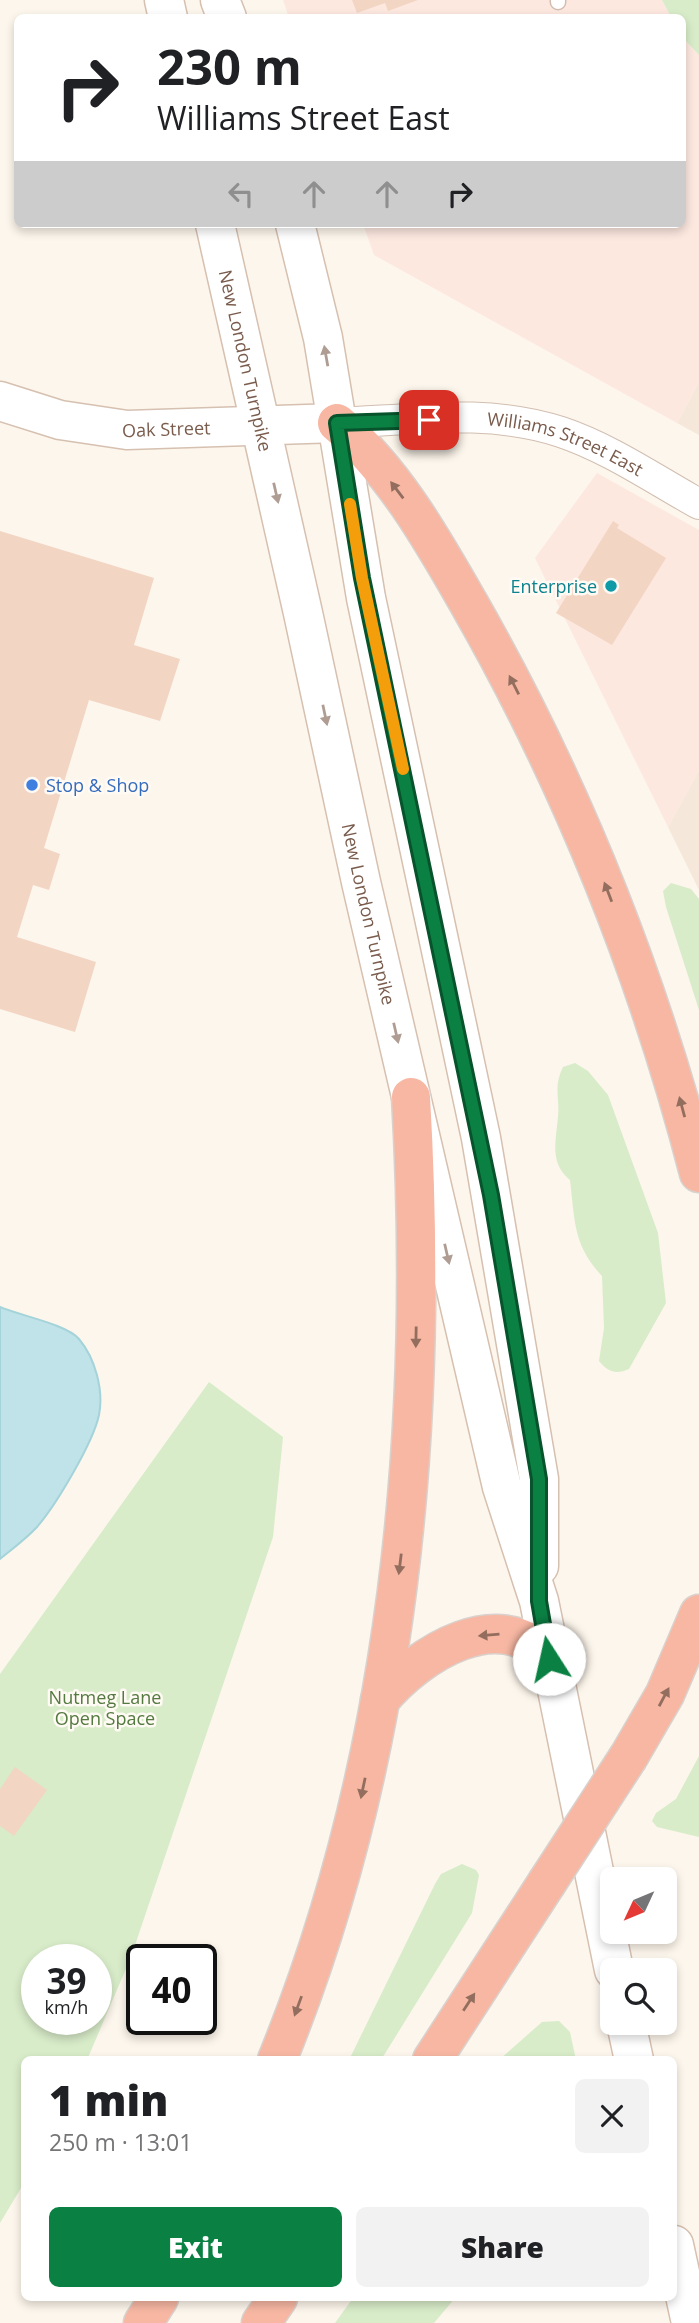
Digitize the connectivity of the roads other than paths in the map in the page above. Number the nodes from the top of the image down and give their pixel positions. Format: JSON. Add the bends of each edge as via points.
{"nodes":[{"id":1,"x":216,"y":228,"type":"edge"},
{"id":2,"x":296,"y":228,"type":"edge"},
{"id":3,"x":0,"y":401,"type":"edge"},
{"id":4,"x":337,"y":423,"type":"junction"},
{"id":5,"x":261,"y":426,"type":"junction"},
{"id":6,"x":699,"y":503,"type":"edge"},
{"id":7,"x":411,"y":1097,"type":"junction"},
{"id":8,"x":699,"y":1173,"type":"edge"},
{"id":9,"x":539,"y":1601,"type":"junction"},
{"id":10,"x":699,"y":1614,"type":"edge"},
{"id":11,"x":549,"y":1659,"type":"junction"},
{"id":12,"x":380,"y":1700,"type":"junction"},
{"id":13,"x":611,"y":1958,"type":"edge"},
{"id":14,"x":629,"y":2035,"type":"edge"},
{"id":15,"x":278,"y":2056,"type":"edge"},
{"id":16,"x":435,"y":2056,"type":"edge"},
{"id":17,"x":633,"y":2056,"type":"edge"},
{"id":18,"x":677,"y":2259,"type":"edge"},
{"id":19,"x":157,"y":2301,"type":"edge"},
{"id":20,"x":276,"y":2301,"type":"edge"},
{"id":21,"x":144,"y":2323,"type":"edge"},
{"id":22,"x":261,"y":2323,"type":"edge"},
{"id":23,"x":691,"y":2323,"type":"edge"}],
"edges":[{"from":1,"to":5,"type":"street","name":"New London Turnpike"},
{"from":4,"to":2,"type":"street","name":"New London Turnpike","one_way":true,"via":[[317,307]]},
{"from":3,"to":5,"type":"street","name":"Oak Street","via":[[93,427]]},
{"from":4,"to":5,"type":"street","name":"Oak Street"},
{"from":4,"to":6,"type":"street","name":"Williams Street East","via":[[480,418],[535,425],[588,443]]},
{"from":8,"to":4,"type":"highway","one_way":true,"via":[[634,959],[549,754],[432,542],[368,453]]},
{"from":4,"to":9,"type":"street","name":"New London Turnpike","via":[[364,588],[491,1195],[539,1479]]},
{"from":5,"to":7,"type":"street","name":"New London Turnpike","one_way":true},
{"from":7,"to":9,"type":"street","name":"New London Turnpike","one_way":true,"via":[[502,1487]]},
{"from":7,"to":12,"type":"highway","one_way":true,"via":[[416,1188],[414,1400],[406,1508]]},
{"from":9,"to":11,"type":"street","name":"New London Turnpike"},
{"from":16,"to":10,"type":"highway","one_way":true,"bridge":true,"via":[[629,1756],[666,1694]]},
{"from":11,"to":12,"type":"highway","one_way":true,"via":[[527,1641],[510,1635],[473,1637],[416,1665]]},
{"from":11,"to":13,"type":"street","name":"New London Turnpike"},
{"from":12,"to":15,"type":"highway","one_way":true,"via":[[341,1875]]},
{"from":14,"to":17,"type":"street"},
{"from":18,"to":23,"type":"street"},
{"from":19,"to":21,"type":"highway"},
{"from":20,"to":22,"type":"highway"}]}
